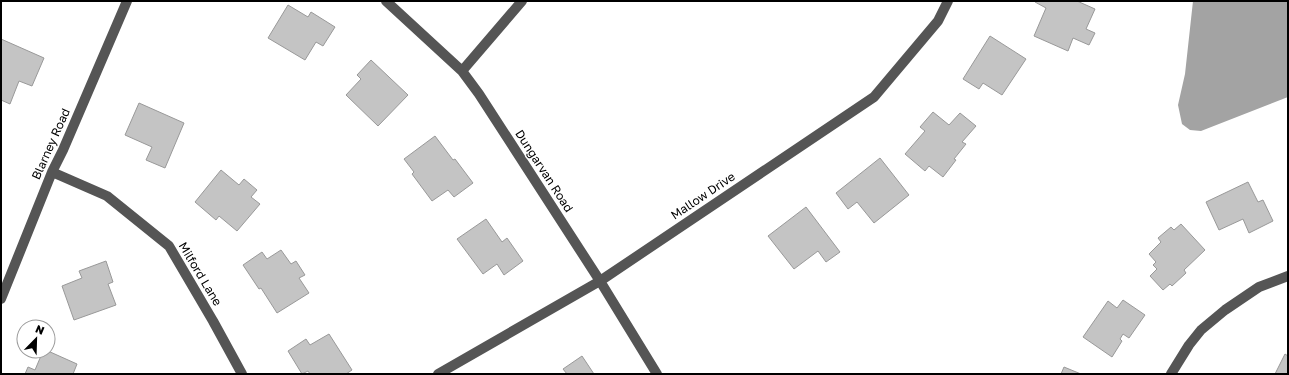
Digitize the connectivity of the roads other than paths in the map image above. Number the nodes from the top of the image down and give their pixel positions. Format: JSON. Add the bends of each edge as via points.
{"nodes":[{"id":1,"x":127,"y":1,"type":"edge"},
{"id":2,"x":386,"y":1,"type":"edge"},
{"id":3,"x":522,"y":1,"type":"edge"},
{"id":4,"x":948,"y":1,"type":"edge"},
{"id":5,"x":462,"y":71,"type":"junction"},
{"id":6,"x":52,"y":172,"type":"junction"},
{"id":7,"x":1288,"y":276,"type":"edge"},
{"id":8,"x":600,"y":281,"type":"junction"},
{"id":9,"x":1,"y":299,"type":"edge"},
{"id":10,"x":242,"y":374,"type":"edge"},
{"id":11,"x":438,"y":374,"type":"edge"},
{"id":12,"x":657,"y":374,"type":"edge"},
{"id":13,"x":1171,"y":374,"type":"edge"}],
"edges":[{"from":1,"to":6,"type":"street","name":"Blarney Road","via":[[64,150]]},
{"from":2,"to":5,"type":"street","name":"Dungarvan Road"},
{"from":3,"to":5,"type":"street"},
{"from":4,"to":8,"type":"street","name":"Mallow Drive","via":[[938,21],[874,97]]},
{"from":5,"to":8,"type":"street","name":"Dungarvan Road"},
{"from":6,"to":9,"type":"street","name":"Blarney Road"},
{"from":6,"to":10,"type":"street","name":"Milford Lane","via":[[107,196],[169,246]]},
{"from":7,"to":13,"type":"street","via":[[1259,287],[1201,330]]},
{"from":8,"to":11,"type":"street","name":"Mallow Drive"},
{"from":8,"to":12,"type":"street","name":"Dungarvan Road"}]}
